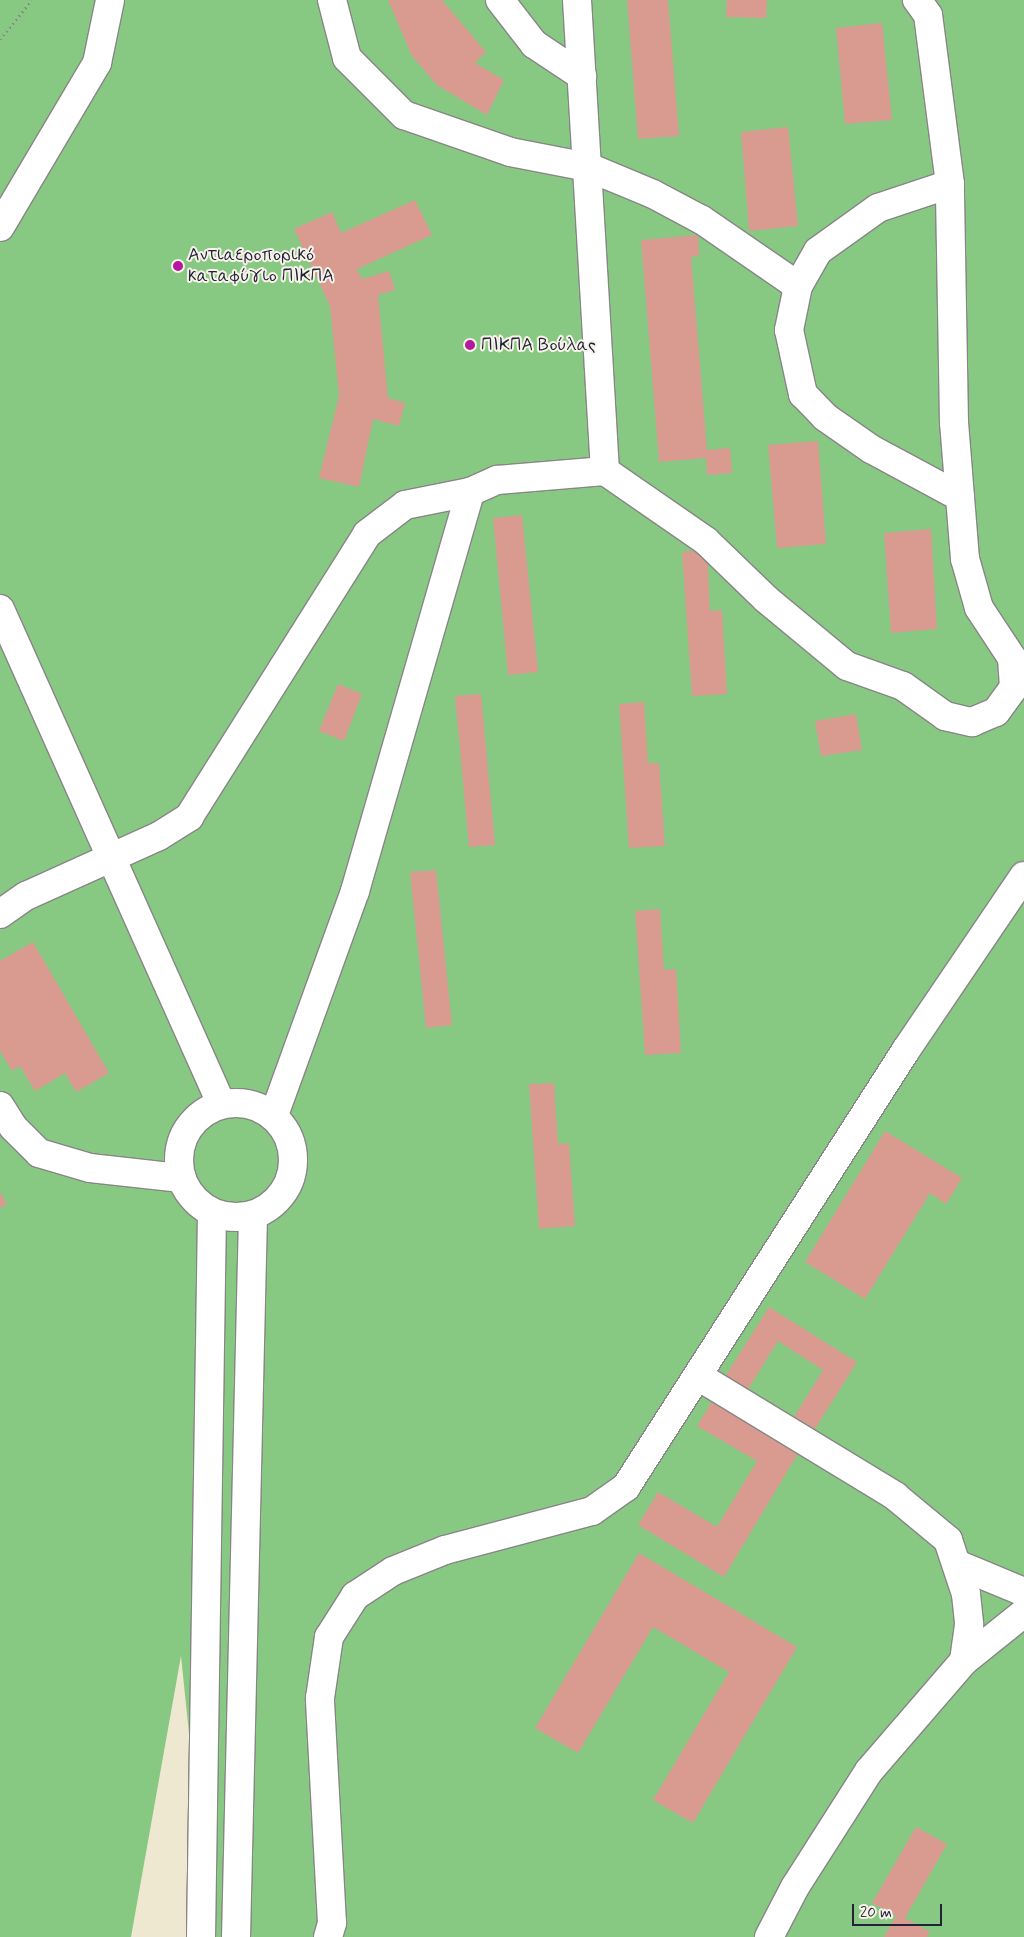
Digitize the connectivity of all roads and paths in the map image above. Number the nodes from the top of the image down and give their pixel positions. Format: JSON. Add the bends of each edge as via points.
{"nodes":[{"id":1,"x":32,"y":0,"type":"edge"},
{"id":2,"x":110,"y":0,"type":"edge"},
{"id":3,"x":332,"y":0,"type":"edge"},
{"id":4,"x":500,"y":0,"type":"edge"},
{"id":5,"x":577,"y":0,"type":"edge"},
{"id":6,"x":917,"y":0,"type":"edge"},
{"id":7,"x":0,"y":39,"type":"edge"},
{"id":8,"x":582,"y":76,"type":"junction"},
{"id":9,"x":588,"y":167,"type":"junction"},
{"id":10,"x":950,"y":184,"type":"junction"},
{"id":11,"x":0,"y":227,"type":"edge"},
{"id":12,"x":798,"y":286,"type":"junction"},
{"id":13,"x":605,"y":471,"type":"junction"},
{"id":14,"x":470,"y":492,"type":"junction"},
{"id":15,"x":960,"y":497,"type":"junction"},
{"id":16,"x":0,"y":609,"type":"edge"},
{"id":17,"x":110,"y":858,"type":"junction"},
{"id":18,"x":1024,"y":876,"type":"edge"},
{"id":19,"x":0,"y":914,"type":"edge"},
{"id":20,"x":221,"y":1104,"type":"junction"},
{"id":21,"x":0,"y":1106,"type":"edge"},
{"id":22,"x":274,"y":1115,"type":"junction"},
{"id":23,"x":181,"y":1178,"type":"junction"},
{"id":24,"x":212,"y":1213,"type":"junction"},
{"id":25,"x":253,"y":1216,"type":"junction"},
{"id":26,"x":698,"y":1376,"type":"junction"},
{"id":27,"x":959,"y":1565,"type":"junction"},
{"id":28,"x":1024,"y":1592,"type":"edge"},
{"id":29,"x":1024,"y":1613,"type":"edge"},
{"id":30,"x":964,"y":1661,"type":"junction"},
{"id":31,"x":201,"y":1937,"type":"edge"},
{"id":32,"x":236,"y":1937,"type":"edge"},
{"id":33,"x":328,"y":1937,"type":"edge"},
{"id":34,"x":769,"y":1937,"type":"edge"}],
"edges":[{"from":1,"to":7,"type":"path"},
{"from":2,"to":11,"type":"street","via":[[96,63]]},
{"from":3,"to":9,"type":"street","via":[[347,58],[404,115],[510,152]]},
{"from":4,"to":8,"type":"street","via":[[534,44]]},
{"from":5,"to":8,"type":"street"},
{"from":6,"to":10,"type":"street","via":[[928,15]]},
{"from":8,"to":9,"type":"street"},
{"from":9,"to":12,"type":"street","via":[[702,220]]},
{"from":9,"to":13,"type":"street"},
{"from":10,"to":12,"type":"street","via":[[878,208],[818,251]]},
{"from":10,"to":15,"type":"street","via":[[954,423]]},
{"from":12,"to":15,"type":"street","via":[[789,330],[803,394],[825,417],[871,449]]},
{"from":13,"to":14,"type":"street","via":[[497,480]]},
{"from":13,"to":15,"type":"street","via":[[706,540],[766,599],[847,666],[903,686],[945,716],[972,722],[996,712],[1014,687],[1012,658],[979,608],[965,559]]},
{"from":14,"to":17,"type":"street","via":[[405,505],[367,534],[189,817]]},
{"from":14,"to":22,"type":"street","via":[[355,891]]},
{"from":16,"to":17,"type":"street"},
{"from":17,"to":19,"type":"street","via":[[26,896]]},
{"from":17,"to":20,"type":"street"},
{"from":18,"to":26,"type":"street","via":[[917,1033]]},
{"from":20,"to":22,"type":"street","via":[[249,1103]]},
{"from":20,"to":23,"type":"street","via":[[200,1114],[185,1132],[178,1155]]},
{"from":21,"to":23,"type":"street","via":[[13,1127],[39,1153],[90,1168]]},
{"from":22,"to":25,"type":"street","via":[[292,1140],[294,1172],[279,1200]]},
{"from":23,"to":24,"type":"street","via":[[193,1199]]},
{"from":24,"to":25,"type":"street","via":[[232,1218]]},
{"from":24,"to":31,"type":"street"},
{"from":25,"to":32,"type":"street"},
{"from":26,"to":27,"type":"street","via":[[895,1496],[948,1540]]},
{"from":26,"to":33,"type":"street","via":[[626,1487],[592,1511],[445,1550],[392,1571],[355,1596],[328,1638],[320,1698],[332,1924]]},
{"from":27,"to":28,"type":"street"},
{"from":27,"to":30,"type":"street","via":[[969,1625]]},
{"from":29,"to":30,"type":"street"},
{"from":30,"to":34,"type":"street","via":[[869,1771],[794,1886]]}]}
